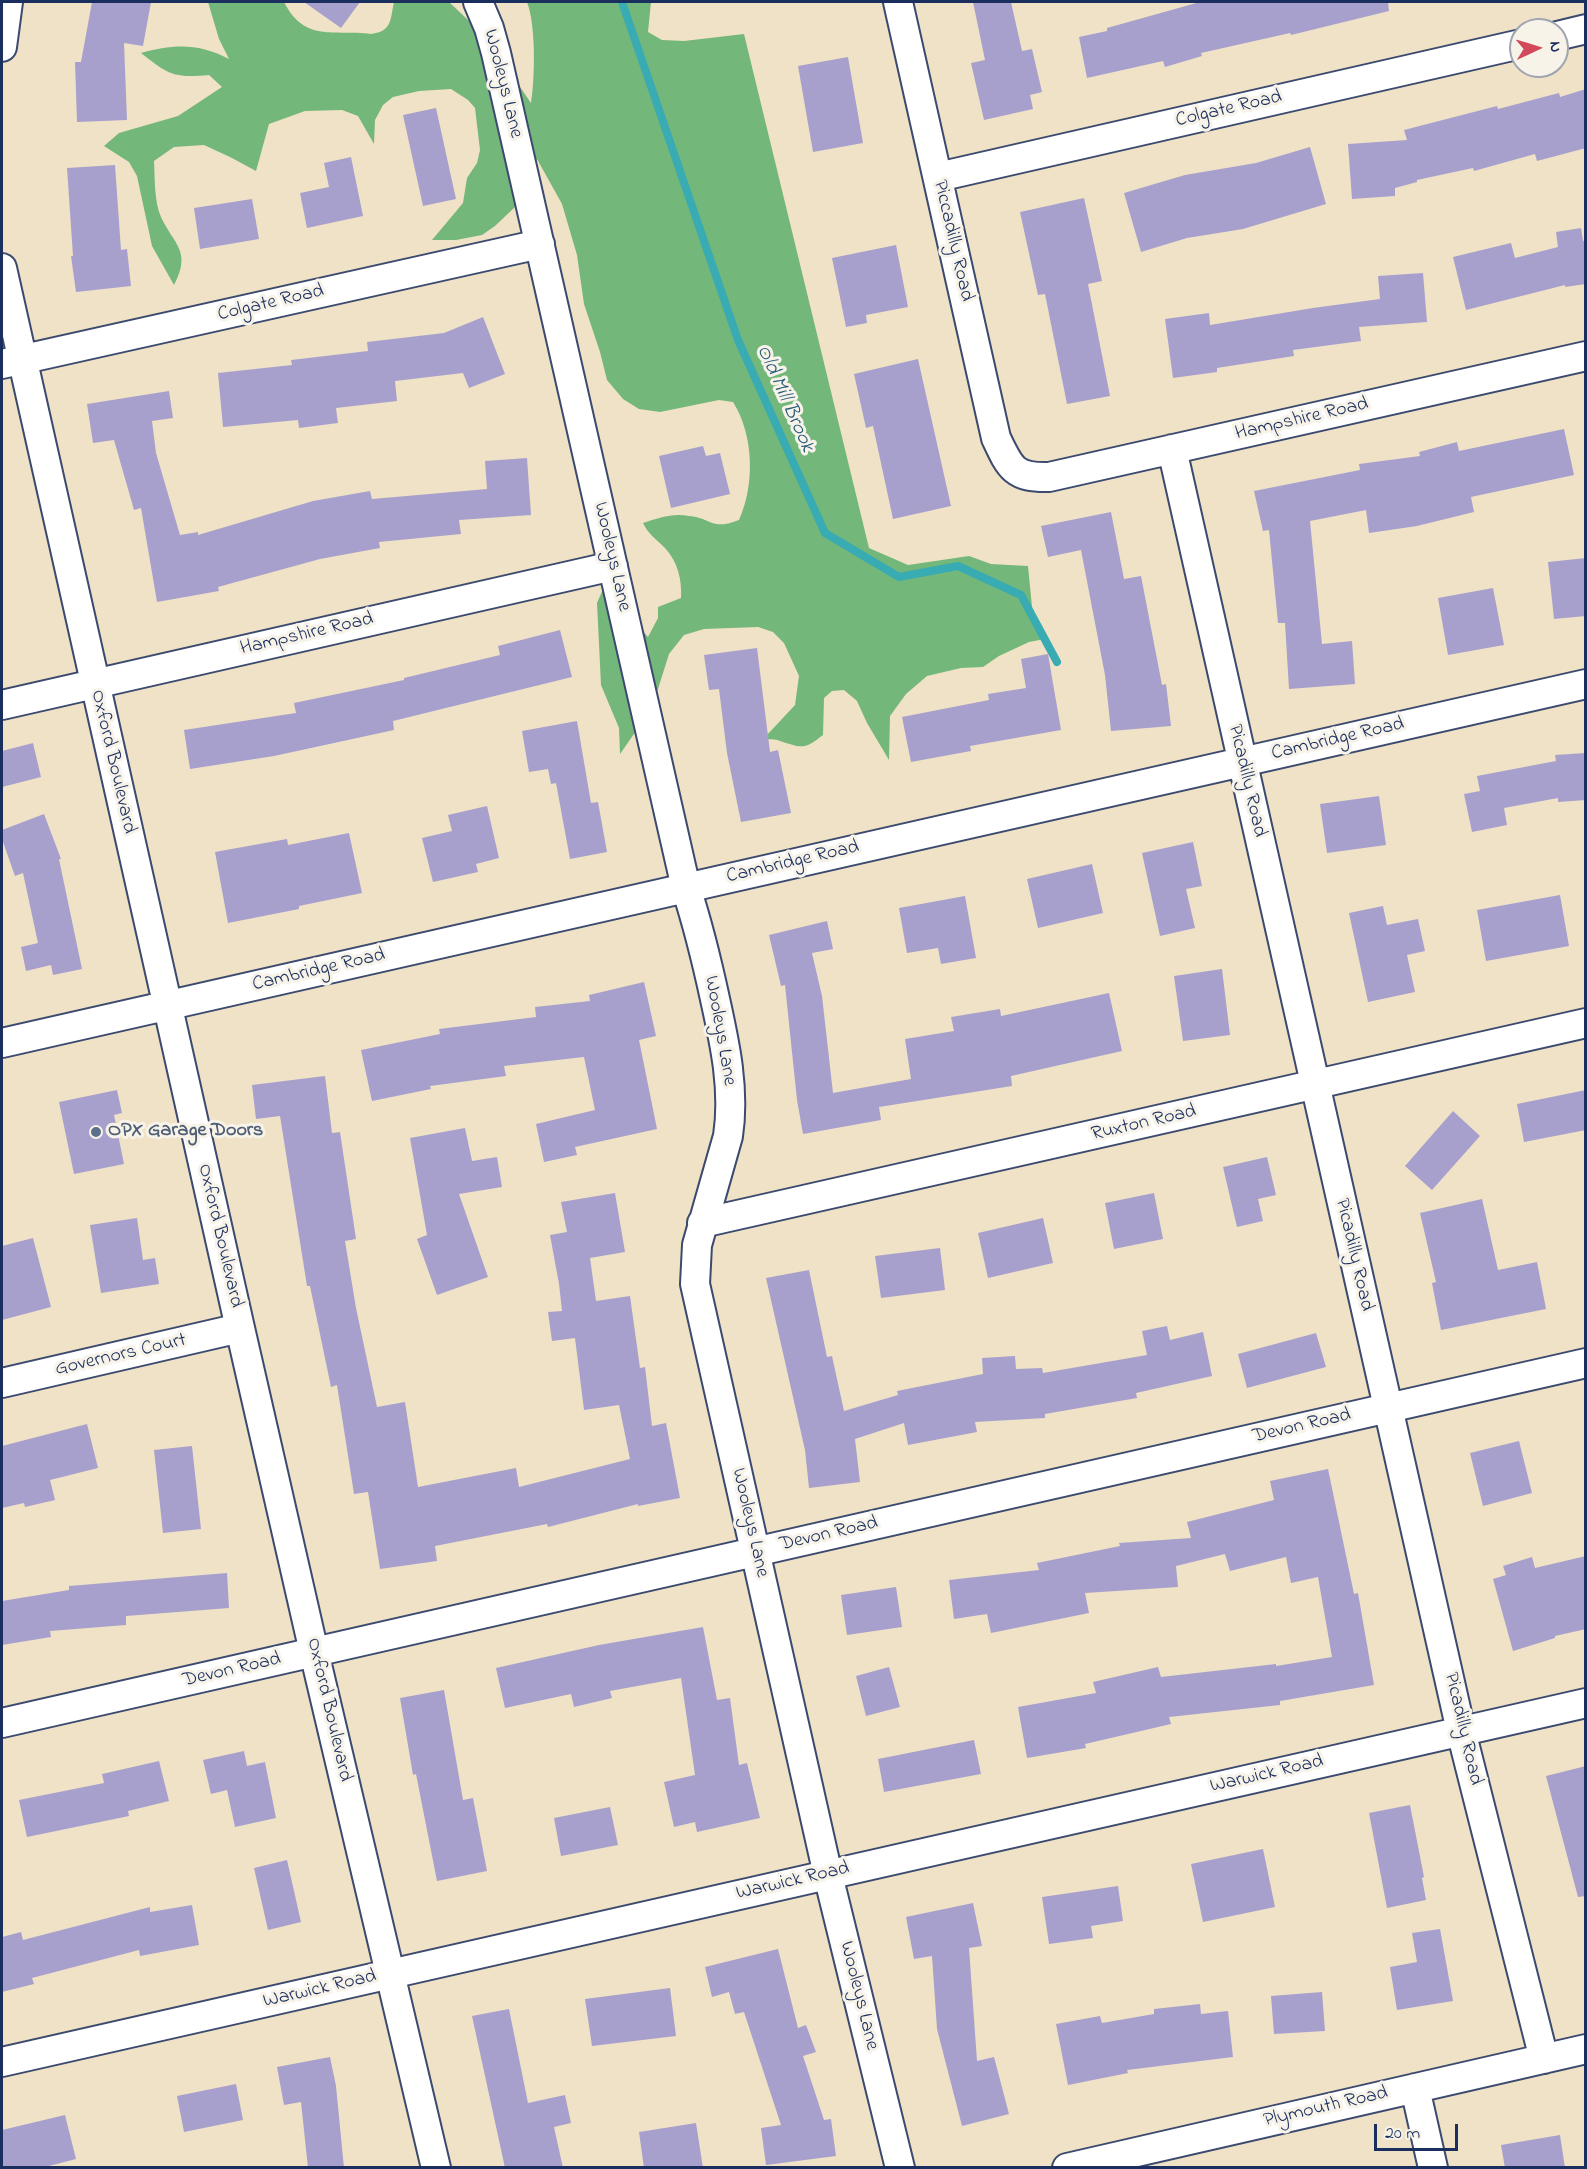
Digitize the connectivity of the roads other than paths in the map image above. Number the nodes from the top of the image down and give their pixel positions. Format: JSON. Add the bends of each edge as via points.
{"nodes":[{"id":1,"x":478,"y":2,"type":"edge"},
{"id":2,"x":898,"y":2,"type":"edge"},
{"id":3,"x":1586,"y":29,"type":"edge"},
{"id":4,"x":1569,"y":33,"type":"edge"},
{"id":5,"x":1509,"y":47,"type":"edge"},
{"id":6,"x":938,"y":177,"type":"junction"},
{"id":7,"x":540,"y":244,"type":"junction"},
{"id":8,"x":2,"y":268,"type":"edge"},
{"id":9,"x":1586,"y":356,"type":"edge"},
{"id":10,"x":12,"y":361,"type":"edge"},
{"id":11,"x":1172,"y":449,"type":"junction"},
{"id":12,"x":1019,"y":474,"type":"joint"},
{"id":13,"x":613,"y":566,"type":"junction"},
{"id":14,"x":94,"y":684,"type":"junction"},
{"id":15,"x":1586,"y":684,"type":"edge"},
{"id":16,"x":2,"y":705,"type":"edge"},
{"id":17,"x":1242,"y":762,"type":"junction"},
{"id":18,"x":686,"y":888,"type":"junction"},
{"id":19,"x":168,"y":1006,"type":"junction"},
{"id":20,"x":1586,"y":1023,"type":"edge"},
{"id":21,"x":2,"y":1043,"type":"edge"},
{"id":22,"x":1314,"y":1085,"type":"junction"},
{"id":23,"x":702,"y":1223,"type":"junction"},
{"id":24,"x":240,"y":1328,"type":"junction"},
{"id":25,"x":1586,"y":1363,"type":"edge"},
{"id":26,"x":2,"y":1383,"type":"edge"},
{"id":27,"x":1388,"y":1408,"type":"junction"},
{"id":28,"x":755,"y":1552,"type":"junction"},
{"id":29,"x":314,"y":1652,"type":"junction"},
{"id":30,"x":1586,"y":1703,"type":"edge"},
{"id":31,"x":2,"y":1723,"type":"edge"},
{"id":32,"x":1461,"y":1731,"type":"junction"},
{"id":33,"x":828,"y":1875,"type":"junction"},
{"id":34,"x":391,"y":1974,"type":"junction"},
{"id":35,"x":1586,"y":2049,"type":"edge"},
{"id":36,"x":1544,"y":2059,"type":"junction"},
{"id":37,"x":2,"y":2062,"type":"edge"},
{"id":38,"x":1415,"y":2088,"type":"junction"},
{"id":39,"x":1109,"y":2163,"type":"edge"},
{"id":40,"x":436,"y":2168,"type":"edge"},
{"id":41,"x":900,"y":2168,"type":"edge"},
{"id":42,"x":1067,"y":2168,"type":"edge"},
{"id":43,"x":1433,"y":2168,"type":"edge"}],
"edges":[{"from":1,"to":7,"type":"street","name":"Wooleys Lane","via":[[496,53]]},
{"from":2,"to":6,"type":"street","name":"Piccadilly Road"},
{"from":3,"to":4,"type":"street"},
{"from":5,"to":6,"type":"street","name":"Colgate Road"},
{"from":6,"to":12,"type":"street","name":"Piccadilly Road","via":[[996,438],[1005,458]]},
{"from":7,"to":10,"type":"street","name":"Colgate Road"},
{"from":7,"to":13,"type":"street","name":"Wooleys Lane"},
{"from":8,"to":10,"type":"street","name":"Oxford Boulevard"},
{"from":9,"to":11,"type":"street","name":"Hampshire Road"},
{"from":10,"to":14,"type":"street","name":"Oxford Boulevard"},
{"from":11,"to":12,"type":"street","name":"Hampshire Road","via":[[1050,477]]},
{"from":11,"to":17,"type":"street","name":"Picadilly Road"},
{"from":13,"to":14,"type":"street","name":"Hampshire Road"},
{"from":13,"to":18,"type":"street","name":"Wooleys Lane"},
{"from":14,"to":16,"type":"street","name":"Hampshire Road"},
{"from":14,"to":19,"type":"street","name":"Oxford Boulevard"},
{"from":15,"to":17,"type":"street","name":"Cambridge Road"},
{"from":17,"to":18,"type":"street","name":"Cambridge Road"},
{"from":17,"to":22,"type":"street","name":"Picadilly Road"},
{"from":18,"to":19,"type":"street","name":"Cambridge Road"},
{"from":18,"to":23,"type":"street","name":"Wooleys Lane","via":[[700,930],[722,1031],[731,1099],[728,1136]]},
{"from":19,"to":21,"type":"street","name":"Cambridge Road"},
{"from":19,"to":24,"type":"street","name":"Oxford Boulevard"},
{"from":20,"to":22,"type":"street","name":"Ruxton Road"},
{"from":22,"to":23,"type":"street","name":"Ruxton Road"},
{"from":22,"to":27,"type":"street","name":"Picadilly Road"},
{"from":23,"to":28,"type":"street","name":"Wooleys Lane","via":[[694,1284]]},
{"from":24,"to":26,"type":"street","name":"Governors Court"},
{"from":24,"to":29,"type":"street","name":"Oxford Boulevard"},
{"from":25,"to":27,"type":"street","name":"Devon Road"},
{"from":27,"to":28,"type":"street","name":"Devon Road"},
{"from":27,"to":32,"type":"street","name":"Picadilly Road"},
{"from":28,"to":29,"type":"street","name":"Devon Road"},
{"from":28,"to":33,"type":"street","name":"Wooleys Lane"},
{"from":29,"to":31,"type":"street","name":"Devon Road"},
{"from":29,"to":34,"type":"street","name":"Oxford Boulevard"},
{"from":30,"to":32,"type":"street","name":"Warwick Road"},
{"from":32,"to":33,"type":"street","name":"Warwick Road"},
{"from":32,"to":36,"type":"street","name":"Picadilly Road"},
{"from":33,"to":34,"type":"street","name":"Warwick Road"},
{"from":33,"to":41,"type":"street","name":"Wooleys Lane"},
{"from":34,"to":37,"type":"street","name":"Warwick Road"},
{"from":34,"to":40,"type":"street","name":"Oxford Boulevard"},
{"from":35,"to":36,"type":"street","name":"Plymouth Road"},
{"from":36,"to":38,"type":"street","name":"Plymouth Road"},
{"from":38,"to":39,"type":"street","name":"Plymouth Road"},
{"from":38,"to":43,"type":"street"},
{"from":39,"to":42,"type":"street","name":"Plymouth Road"}]}
